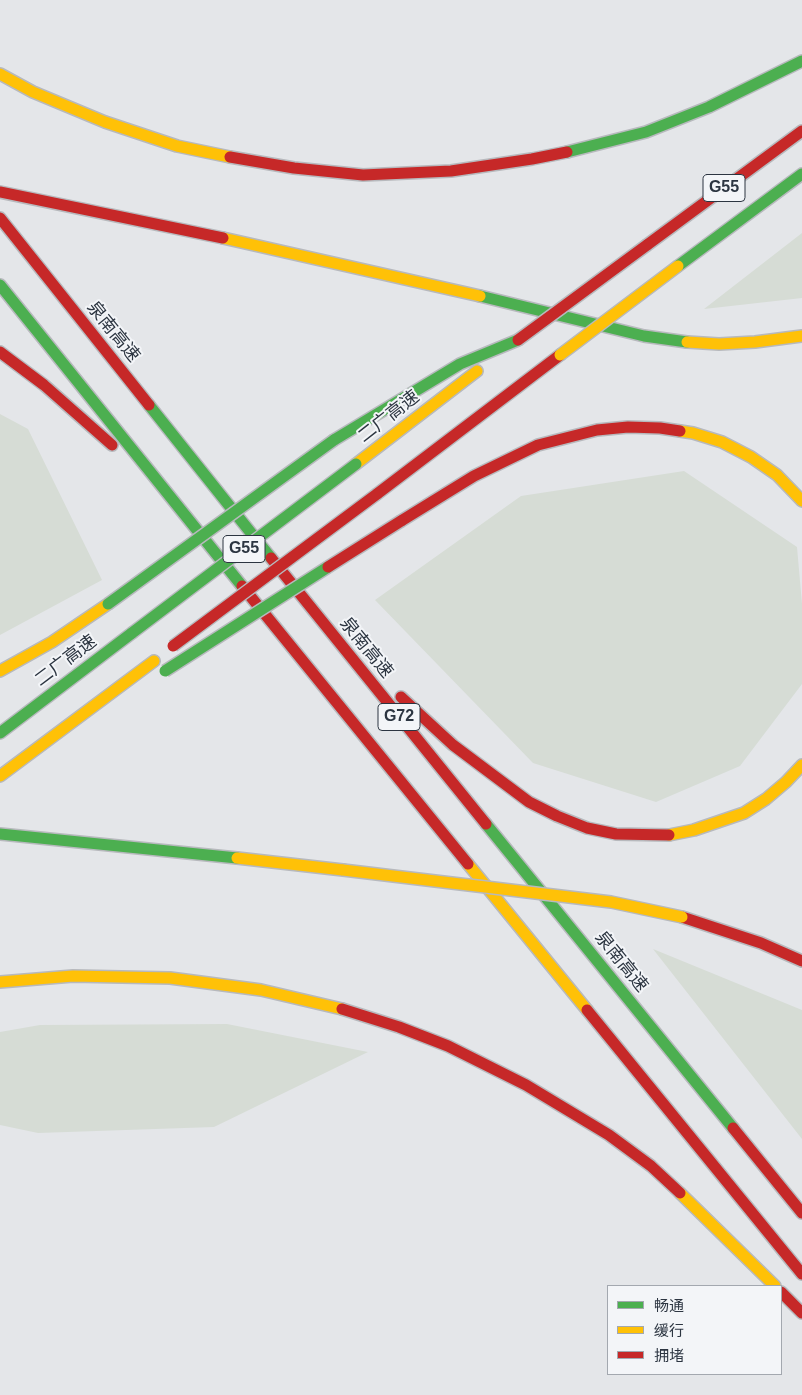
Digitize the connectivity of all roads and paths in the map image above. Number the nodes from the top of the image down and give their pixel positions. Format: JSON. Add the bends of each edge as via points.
{"nodes":[{"id":1,"x":802,"y":61,"type":"edge"},
{"id":2,"x":0,"y":74,"type":"edge"},
{"id":3,"x":802,"y":130,"type":"edge"},
{"id":4,"x":802,"y":174,"type":"edge"},
{"id":5,"x":0,"y":192,"type":"edge"},
{"id":6,"x":0,"y":218,"type":"edge"},
{"id":7,"x":0,"y":285,"type":"edge"},
{"id":8,"x":802,"y":336,"type":"edge"},
{"id":9,"x":518,"y":340,"type":"junction"},
{"id":10,"x":0,"y":352,"type":"edge"},
{"id":11,"x":168,"y":495,"type":"junction"},
{"id":12,"x":802,"y":502,"type":"edge"},
{"id":13,"x":335,"y":638,"type":"junction"},
{"id":14,"x":0,"y":671,"type":"edge"},
{"id":15,"x":90,"y":708,"type":"junction"},
{"id":16,"x":0,"y":733,"type":"edge"},
{"id":17,"x":802,"y":764,"type":"edge"},
{"id":18,"x":0,"y":776,"type":"edge"},
{"id":19,"x":0,"y":834,"type":"edge"},
{"id":20,"x":802,"y":960,"type":"edge"},
{"id":21,"x":0,"y":982,"type":"edge"},
{"id":22,"x":802,"y":1213,"type":"edge"},
{"id":23,"x":802,"y":1274,"type":"edge"},
{"id":24,"x":774,"y":1285,"type":"edge"},
{"id":25,"x":782,"y":1293,"type":"edge"},
{"id":26,"x":802,"y":1313,"type":"edge"}],
"edges":[{"from":1,"to":2,"type":"highway","via":[[710,107],[646,132],[532,159],[451,171],[363,175],[245,161],[176,146],[105,122],[33,92]]},
{"from":3,"to":9,"type":"highway","name":"二广高速","number":"G55","bridge":true},
{"from":4,"to":15,"type":"highway","number":"G55","bridge":true},
{"from":5,"to":8,"type":"highway","via":[[447,288],[644,336],[719,344]]},
{"from":6,"to":13,"type":"highway","name":"泉南高速","number":"G72"},
{"from":7,"to":11,"type":"highway","number":"G72"},
{"from":9,"to":14,"type":"highway","bridge":true,"via":[[460,364],[334,440],[108,604],[52,642]]},
{"from":9,"to":16,"type":"highway","name":"二广高速","number":"G55","bridge":true},
{"from":10,"to":11,"type":"highway","via":[[44,385]]},
{"from":11,"to":23,"type":"highway","number":"G72"},
{"from":12,"to":15,"type":"highway","bridge":true,"via":[[777,475],[751,457],[722,442],[693,433],[628,427],[597,430],[538,445],[474,476],[157,675]]},
{"from":13,"to":17,"type":"highway","via":[[491,775],[529,802],[587,828],[642,835],[694,830],[744,813],[786,782]]},
{"from":13,"to":22,"type":"highway","name":"泉南高速","number":"G72"},
{"from":15,"to":18,"type":"highway","number":"G55"},
{"from":19,"to":20,"type":"highway","bridge":true,"via":[[610,902],[682,917]]},
{"from":21,"to":24,"type":"highway","via":[[73,976],[170,978],[261,990],[352,1011],[399,1026],[448,1046],[526,1085],[609,1135],[651,1166]]},
{"from":25,"to":26,"type":"highway"}]}
